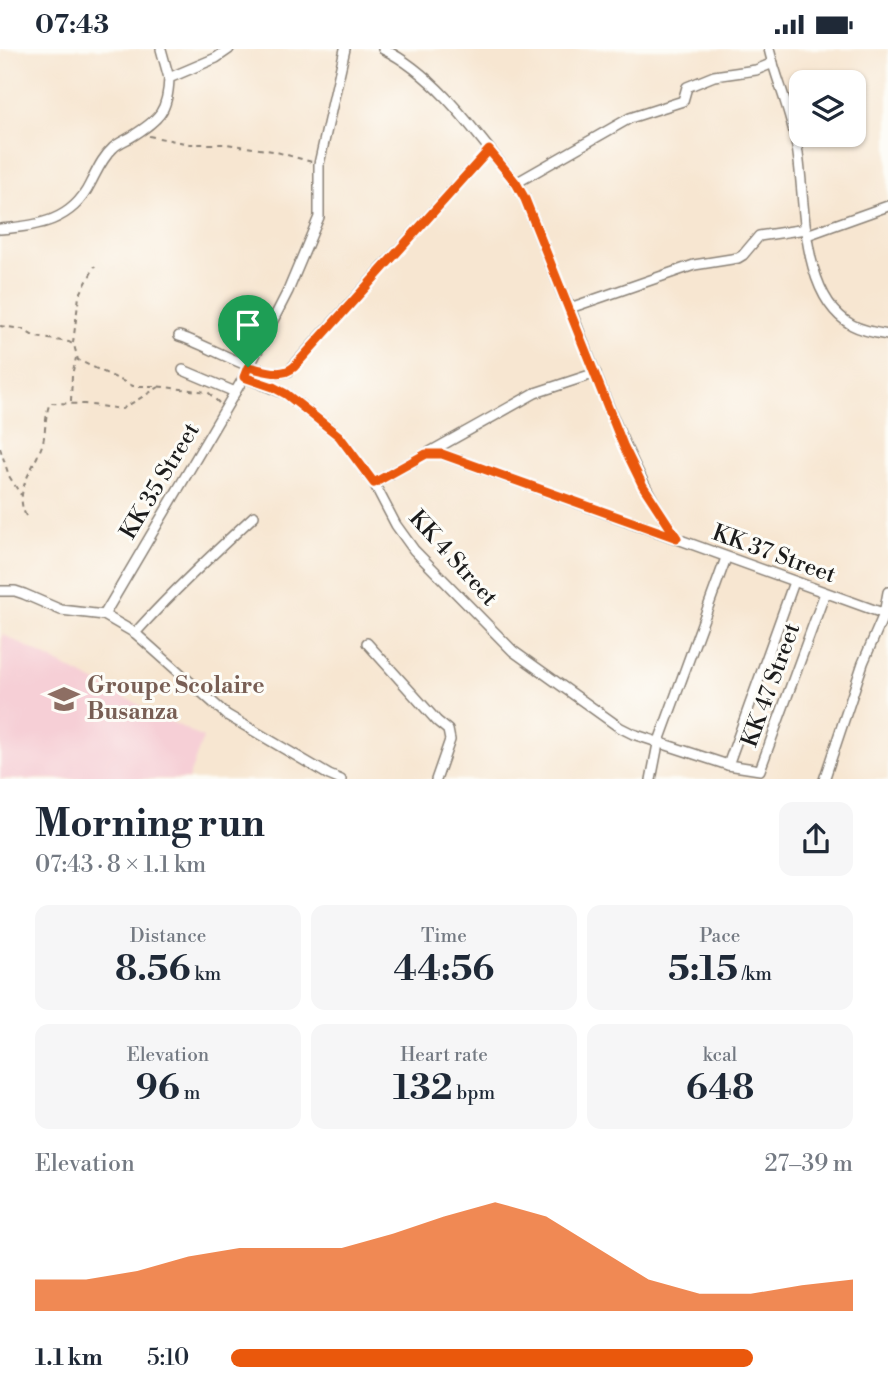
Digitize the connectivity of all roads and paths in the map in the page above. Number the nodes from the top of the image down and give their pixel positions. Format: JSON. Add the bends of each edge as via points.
{"nodes":[{"id":1,"x":161,"y":49,"type":"edge"},
{"id":2,"x":229,"y":49,"type":"edge"},
{"id":3,"x":345,"y":49,"type":"edge"},
{"id":4,"x":383,"y":49,"type":"edge"},
{"id":5,"x":769,"y":49,"type":"edge"},
{"id":6,"x":773,"y":64,"type":"junction"},
{"id":7,"x":169,"y":78,"type":"junction"},
{"id":8,"x":138,"y":133,"type":"junction"},
{"id":9,"x":489,"y":150,"type":"junction"},
{"id":10,"x":319,"y":164,"type":"junction"},
{"id":11,"x":516,"y":183,"type":"junction"},
{"id":12,"x":888,"y":206,"type":"edge"},
{"id":13,"x":0,"y":229,"type":"edge"},
{"id":14,"x":807,"y":232,"type":"junction"},
{"id":15,"x":95,"y":266,"type":"dead end"},
{"id":16,"x":570,"y":308,"type":"junction"},
{"id":17,"x":0,"y":326,"type":"edge"},
{"id":18,"x":888,"y":335,"type":"edge"},
{"id":19,"x":179,"y":336,"type":"dead end"},
{"id":20,"x":73,"y":344,"type":"junction"},
{"id":21,"x":77,"y":358,"type":"junction"},
{"id":22,"x":183,"y":370,"type":"dead end"},
{"id":23,"x":246,"y":372,"type":"junction"},
{"id":24,"x":596,"y":373,"type":"junction"},
{"id":25,"x":160,"y":386,"type":"junction"},
{"id":26,"x":235,"y":392,"type":"junction"},
{"id":27,"x":70,"y":403,"type":"junction"},
{"id":28,"x":225,"y":410,"type":"junction"},
{"id":29,"x":0,"y":448,"type":"edge"},
{"id":30,"x":426,"y":454,"type":"junction"},
{"id":31,"x":374,"y":483,"type":"junction"},
{"id":32,"x":21,"y":496,"type":"junction"},
{"id":33,"x":26,"y":516,"type":"dead end"},
{"id":34,"x":254,"y":516,"type":"dead end"},
{"id":35,"x":677,"y":538,"type":"junction"},
{"id":36,"x":726,"y":558,"type":"junction"},
{"id":37,"x":794,"y":582,"type":"junction"},
{"id":38,"x":0,"y":591,"type":"edge"},
{"id":39,"x":888,"y":592,"type":"edge"},
{"id":40,"x":825,"y":593,"type":"junction"},
{"id":41,"x":104,"y":615,"type":"junction"},
{"id":42,"x":886,"y":615,"type":"edge"},
{"id":43,"x":135,"y":633,"type":"junction"},
{"id":44,"x":367,"y":643,"type":"dead end"},
{"id":45,"x":658,"y":744,"type":"junction"},
{"id":46,"x":728,"y":765,"type":"junction"},
{"id":47,"x":341,"y":779,"type":"edge"},
{"id":48,"x":436,"y":779,"type":"edge"},
{"id":49,"x":651,"y":779,"type":"edge"},
{"id":50,"x":824,"y":779,"type":"edge"}],
"edges":[{"from":1,"to":7,"type":"street"},
{"from":2,"to":7,"type":"street"},
{"from":3,"to":10,"type":"street","name":"KK 35 Street"},
{"from":4,"to":9,"type":"street","via":[[426,77]]},
{"from":5,"to":6,"type":"street"},
{"from":6,"to":11,"type":"street","via":[[714,76],[687,87],[683,101],[630,118]]},
{"from":6,"to":14,"type":"street","via":[[797,147]]},
{"from":7,"to":8,"type":"street","via":[[162,114]]},
{"from":8,"to":10,"type":"path","via":[[180,143],[273,151]]},
{"from":8,"to":13,"type":"street","via":[[113,148],[97,167],[80,202],[63,215],[35,226]]},
{"from":9,"to":11,"type":"street"},
{"from":9,"to":23,"type":"street","via":[[294,367],[279,373]]},
{"from":10,"to":23,"type":"street","name":"KK 35 Street","via":[[319,217]]},
{"from":11,"to":16,"type":"street"},
{"from":12,"to":14,"type":"street"},
{"from":14,"to":16,"type":"street","via":[[760,236],[738,258],[694,265]]},
{"from":14,"to":18,"type":"street","via":[[819,283],[838,314],[859,328]]},
{"from":15,"to":20,"type":"path","via":[[79,296]]},
{"from":16,"to":24,"type":"street"},
{"from":17,"to":20,"type":"path"},
{"from":19,"to":23,"type":"street","via":[[199,342]]},
{"from":20,"to":21,"type":"path"},
{"from":21,"to":25,"type":"path","via":[[122,383]]},
{"from":21,"to":27,"type":"path"},
{"from":22,"to":26,"type":"street"},
{"from":23,"to":26,"type":"street","name":"KK 35 Street"},
{"from":23,"to":31,"type":"street","name":"KK 4 Street","via":[[286,394],[339,436]]},
{"from":24,"to":30,"type":"street","via":[[535,393]]},
{"from":24,"to":35,"type":"street","via":[[643,486]]},
{"from":25,"to":27,"type":"path","via":[[125,409]]},
{"from":25,"to":28,"type":"path","via":[[208,391]]},
{"from":26,"to":28,"type":"street","name":"KK 35 Street"},
{"from":27,"to":32,"type":"path","via":[[49,404],[44,439]]},
{"from":28,"to":41,"type":"street","name":"KK 35 Street"},
{"from":29,"to":32,"type":"path"},
{"from":30,"to":31,"type":"street"},
{"from":30,"to":35,"type":"street","name":"KK 37 Street","via":[[448,455]]},
{"from":31,"to":45,"type":"street","name":"KK 4 Street","via":[[414,550],[500,639],[619,727]]},
{"from":32,"to":33,"type":"path"},
{"from":34,"to":43,"type":"street"},
{"from":35,"to":36,"type":"street","name":"KK 37 Street"},
{"from":36,"to":37,"type":"street","name":"KK 37 Street"},
{"from":36,"to":45,"type":"street"},
{"from":37,"to":40,"type":"street","name":"KK 37 Street"},
{"from":37,"to":46,"type":"street"},
{"from":38,"to":41,"type":"street","via":[[24,594],[61,610]]},
{"from":39,"to":42,"type":"street"},
{"from":40,"to":42,"type":"street","name":"KK 37 Street"},
{"from":40,"to":46,"type":"street","name":"KK 47 Street","via":[[762,766],[755,771]]},
{"from":41,"to":43,"type":"street"},
{"from":42,"to":50,"type":"street","via":[[863,663]]},
{"from":43,"to":47,"type":"street","via":[[227,715]]},
{"from":44,"to":48,"type":"street","via":[[448,730],[450,740]]},
{"from":45,"to":46,"type":"street","name":"KK 47 Street"},
{"from":45,"to":49,"type":"street"}]}
